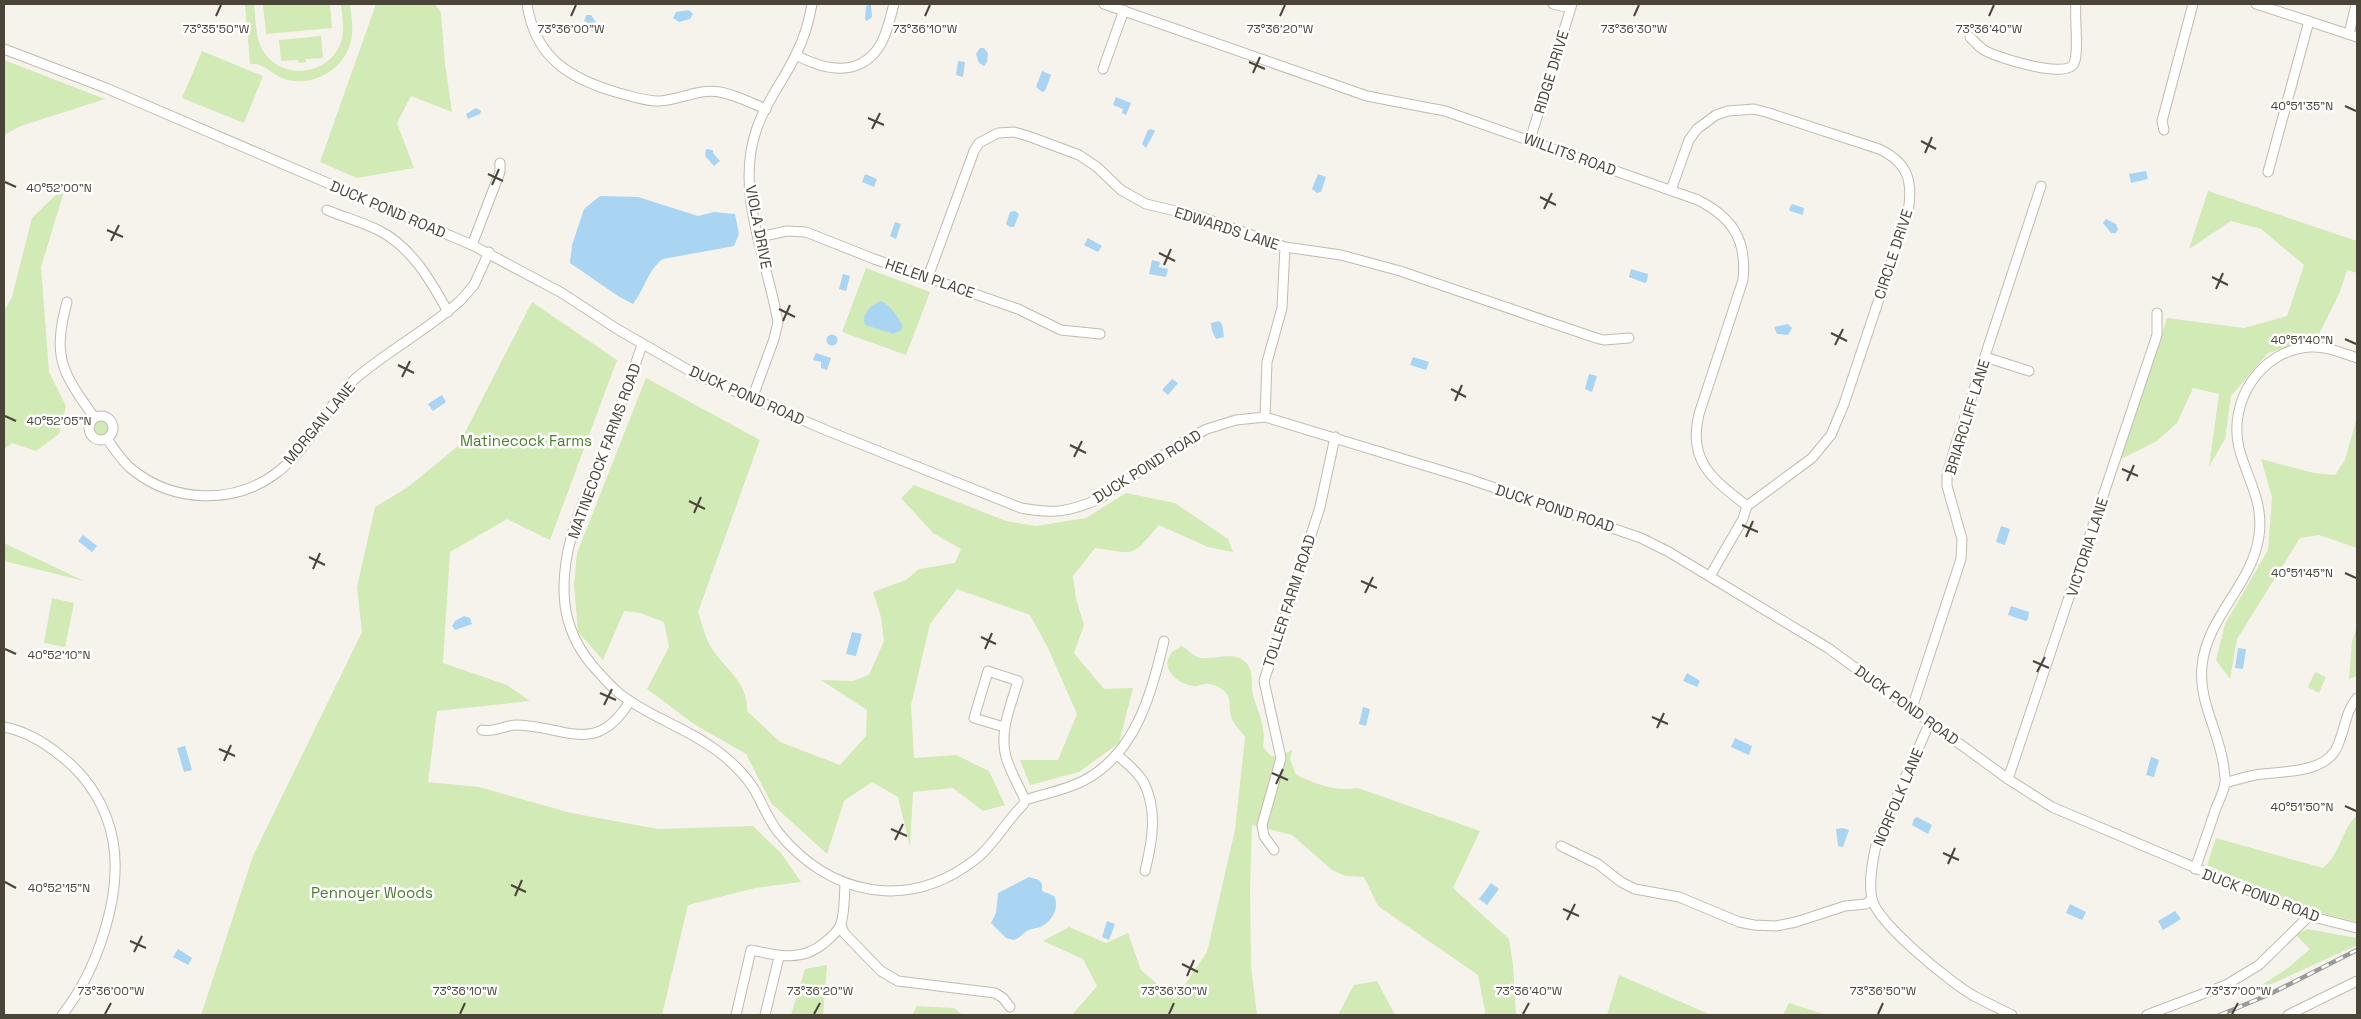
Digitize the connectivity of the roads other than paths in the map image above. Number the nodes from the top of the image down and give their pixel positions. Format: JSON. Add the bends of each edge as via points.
{"nodes":[{"id":1,"x":527,"y":4,"type":"edge"},
{"id":2,"x":812,"y":4,"type":"edge"},
{"id":3,"x":894,"y":4,"type":"edge"},
{"id":4,"x":1104,"y":4,"type":"edge"},
{"id":5,"x":1553,"y":4,"type":"edge"},
{"id":6,"x":2076,"y":4,"type":"edge"},
{"id":7,"x":2192,"y":4,"type":"edge"},
{"id":8,"x":2256,"y":4,"type":"edge"},
{"id":9,"x":2356,"y":4,"type":"edge"},
{"id":10,"x":1571,"y":6,"type":"edge"},
{"id":11,"x":2282,"y":8,"type":"edge"},
{"id":12,"x":1124,"y":10,"type":"junction"},
{"id":13,"x":2309,"y":21,"type":"junction"},
{"id":14,"x":2353,"y":35,"type":"edge"},
{"id":15,"x":1970,"y":37,"type":"dead end"},
{"id":16,"x":4,"y":49,"type":"edge"},
{"id":17,"x":796,"y":55,"type":"junction"},
{"id":18,"x":1103,"y":69,"type":"dead end"},
{"id":19,"x":766,"y":109,"type":"junction"},
{"id":20,"x":2164,"y":130,"type":"dead end"},
{"id":21,"x":1530,"y":140,"type":"junction"},
{"id":22,"x":500,"y":163,"type":"dead end"},
{"id":23,"x":2268,"y":172,"type":"dead end"},
{"id":24,"x":2041,"y":186,"type":"dead end"},
{"id":25,"x":1671,"y":190,"type":"junction"},
{"id":26,"x":327,"y":210,"type":"dead end"},
{"id":27,"x":759,"y":237,"type":"junction"},
{"id":28,"x":472,"y":244,"type":"junction"},
{"id":29,"x":1286,"y":247,"type":"junction"},
{"id":30,"x":488,"y":252,"type":"junction"},
{"id":31,"x":928,"y":277,"type":"junction"},
{"id":32,"x":67,"y":302,"type":"dead end"},
{"id":33,"x":448,"y":312,"type":"junction"},
{"id":34,"x":2157,"y":313,"type":"dead end"},
{"id":35,"x":1100,"y":334,"type":"dead end"},
{"id":36,"x":1629,"y":338,"type":"dead end"},
{"id":37,"x":642,"y":345,"type":"junction"},
{"id":38,"x":1985,"y":357,"type":"junction"},
{"id":39,"x":2357,"y":358,"type":"edge"},
{"id":40,"x":2028,"y":372,"type":"dead end"},
{"id":41,"x":752,"y":399,"type":"junction"},
{"id":42,"x":1265,"y":417,"type":"junction"},
{"id":43,"x":94,"y":418,"type":"junction"},
{"id":44,"x":1335,"y":437,"type":"junction"},
{"id":45,"x":107,"y":439,"type":"junction"},
{"id":46,"x":1747,"y":506,"type":"junction"},
{"id":47,"x":1710,"y":576,"type":"junction"},
{"id":48,"x":1164,"y":641,"type":"dead end"},
{"id":49,"x":2357,"y":698,"type":"edge"},
{"id":50,"x":630,"y":700,"type":"junction"},
{"id":51,"x":1912,"y":708,"type":"junction"},
{"id":52,"x":1930,"y":722,"type":"junction"},
{"id":53,"x":4,"y":727,"type":"edge"},
{"id":54,"x":1004,"y":727,"type":"junction"},
{"id":55,"x":482,"y":730,"type":"dead end"},
{"id":56,"x":1117,"y":755,"type":"junction"},
{"id":57,"x":2008,"y":779,"type":"junction"},
{"id":58,"x":2225,"y":783,"type":"junction"},
{"id":59,"x":1025,"y":800,"type":"junction"},
{"id":60,"x":1561,"y":846,"type":"dead end"},
{"id":61,"x":1274,"y":850,"type":"dead end"},
{"id":62,"x":2195,"y":869,"type":"junction"},
{"id":63,"x":1145,"y":871,"type":"dead end"},
{"id":64,"x":845,"y":884,"type":"junction"},
{"id":65,"x":1872,"y":899,"type":"junction"},
{"id":66,"x":2309,"y":916,"type":"junction"},
{"id":67,"x":841,"y":925,"type":"junction"},
{"id":68,"x":2357,"y":928,"type":"edge"},
{"id":69,"x":779,"y":956,"type":"junction"},
{"id":70,"x":2357,"y":981,"type":"edge"},
{"id":71,"x":1010,"y":1007,"type":"dead end"},
{"id":72,"x":62,"y":1015,"type":"edge"},
{"id":73,"x":736,"y":1015,"type":"edge"},
{"id":74,"x":765,"y":1015,"type":"edge"},
{"id":75,"x":2012,"y":1015,"type":"edge"},
{"id":76,"x":2147,"y":1015,"type":"edge"},
{"id":77,"x":2288,"y":1015,"type":"edge"}],
"edges":[{"from":1,"to":19,"type":"street","via":[[540,42],[565,71],[585,82],[653,101],[698,92],[718,92]]},
{"from":2,"to":17,"type":"street","name":"VIOLA DRIVE"},
{"from":3,"to":17,"type":"street","via":[[878,48],[860,64],[845,69],[829,69]]},
{"from":4,"to":12,"type":"street","name":"WILLITS ROAD"},
{"from":5,"to":10,"type":"street"},
{"from":6,"to":15,"type":"street","via":[[2076,59],[2072,67],[2066,69],[2050,70],[1996,55]]},
{"from":7,"to":20,"type":"street","via":[[2162,121]]},
{"from":8,"to":11,"type":"street"},
{"from":9,"to":14,"type":"street"},
{"from":10,"to":21,"type":"street","name":"RIDGE DRIVE"},
{"from":11,"to":13,"type":"street"},
{"from":12,"to":18,"type":"street"},
{"from":12,"to":21,"type":"street","name":"WILLITS ROAD","via":[[1367,96],[1445,111]]},
{"from":13,"to":14,"type":"street"},
{"from":13,"to":23,"type":"street"},
{"from":16,"to":28,"type":"street","name":"DUCK POND ROAD","via":[[97,84]]},
{"from":17,"to":19,"type":"street","name":"VIOLA DRIVE"},
{"from":19,"to":27,"type":"street","name":"VIOLA DRIVE","via":[[755,134],[749,172],[750,196]]},
{"from":21,"to":25,"type":"street","name":"WILLITS ROAD"},
{"from":22,"to":28,"type":"street","via":[[500,172]]},
{"from":24,"to":38,"type":"street","name":"BRIARCLIFF LANE"},
{"from":25,"to":46,"type":"street","name":"WILLITS ROAD","via":[[1718,210],[1735,230],[1743,250],[1743,280],[1695,435],[1705,470]]},
{"from":25,"to":46,"type":"street","name":"CIRCLE DRIVE","via":[[1684,150],[1698,129],[1716,115],[1739,109],[1769,113],[1879,149],[1899,162],[1910,185],[1908,212],[1831,435],[1812,458]]},
{"from":26,"to":33,"type":"street","via":[[379,230],[406,250],[430,280]]},
{"from":27,"to":31,"type":"street","name":"HELEN PLACE","via":[[787,231],[806,232]]},
{"from":27,"to":41,"type":"street","name":"VIOLA DRIVE","via":[[778,322]]},
{"from":28,"to":30,"type":"street","name":"DUCK POND ROAD"},
{"from":29,"to":31,"type":"street","name":"EDWARDS LANE","via":[[1201,217],[1146,204],[1128,195],[1097,166],[1079,155],[1028,136],[1006,132],[987,138],[974,151]]},
{"from":29,"to":36,"type":"street","name":"EDWARDS LANE","via":[[1363,260],[1596,338]]},
{"from":29,"to":42,"type":"street","via":[[1282,308],[1267,362]]},
{"from":30,"to":33,"type":"street","name":"MORGAN LANE","via":[[474,285]]},
{"from":30,"to":37,"type":"street","name":"DUCK POND ROAD","via":[[562,293]]},
{"from":31,"to":35,"type":"street","name":"HELEN PLACE","via":[[1018,309],[1062,330]]},
{"from":32,"to":43,"type":"street","name":"MORGAN LANE","via":[[59,338],[63,367]]},
{"from":33,"to":45,"type":"street","name":"MORGAN LANE","via":[[354,381],[292,458],[275,474],[238,492],[194,496],[148,481],[132,470]]},
{"from":34,"to":57,"type":"street","name":"VICTORIA LANE","via":[[2157,335]]},
{"from":37,"to":41,"type":"street","name":"DUCK POND ROAD","via":[[697,375]]},
{"from":37,"to":50,"type":"street","name":"MATINECOCK FARMS ROAD","via":[[576,520],[564,578],[572,635],[607,682]]},
{"from":38,"to":40,"type":"street"},
{"from":38,"to":51,"type":"street","name":"BRIARCLIFF LANE","via":[[1947,475],[1949,498],[1962,539],[1961,559]]},
{"from":39,"to":58,"type":"street","via":[[2312,347],[2284,354],[2256,374],[2241,402],[2239,448],[2255,488],[2260,533],[2245,579],[2207,639],[2202,666],[2203,695],[2222,752]]},
{"from":41,"to":42,"type":"street","name":"DUCK POND ROAD","via":[[1002,501],[1045,513],[1070,510],[1098,499],[1207,429],[1236,420]]},
{"from":42,"to":44,"type":"street","name":"DUCK POND ROAD"},
{"from":43,"to":45,"type":"street","name":"MORGAN LANE","via":[[88,428],[92,436],[99,440]]},
{"from":43,"to":45,"type":"street","via":[[103,415],[112,422],[114,429]]},
{"from":44,"to":47,"type":"street","name":"DUCK POND ROAD","via":[[1613,527],[1669,552]]},
{"from":44,"to":61,"type":"street","name":"TOLLER FARM ROAD","via":[[1320,507],[1264,681],[1281,758],[1262,825],[1264,836]]},
{"from":46,"to":47,"type":"street","via":[[1743,519]]},
{"from":47,"to":51,"type":"street","name":"DUCK POND ROAD","via":[[1828,648]]},
{"from":48,"to":56,"type":"street","via":[[1146,704],[1132,734]]},
{"from":49,"to":58,"type":"street","via":[[2347,714],[2339,744],[2325,762]]},
{"from":50,"to":55,"type":"street","via":[[613,723],[592,734],[564,734],[514,725],[493,731]]},
{"from":50,"to":64,"type":"street","name":"MATINECOCK FARMS ROAD","via":[[721,753],[747,780],[776,829],[790,845],[822,872]]},
{"from":51,"to":52,"type":"street","name":"DUCK POND ROAD"},
{"from":52,"to":57,"type":"street","name":"DUCK POND ROAD"},
{"from":52,"to":65,"type":"street","name":"NORFOLK LANE","via":[[1877,841],[1872,861]]},
{"from":53,"to":72,"type":"street","via":[[37,739],[69,762],[95,793],[113,838],[114,880],[100,943],[82,985]]},
{"from":54,"to":54,"type":"street","via":[[1018,680],[988,671],[974,718]]},
{"from":54,"to":59,"type":"street","via":[[1006,756]]},
{"from":56,"to":59,"type":"street","via":[[1082,781]]},
{"from":56,"to":63,"type":"street","via":[[1134,769],[1144,783],[1150,802],[1152,845]]},
{"from":57,"to":62,"type":"street","name":"DUCK POND ROAD","via":[[2052,807]]},
{"from":58,"to":62,"type":"street"},
{"from":59,"to":64,"type":"street","name":"MATINECOCK FARMS ROAD","via":[[978,857],[934,882],[888,891]]},
{"from":60,"to":65,"type":"street","via":[[1598,864],[1635,889],[1679,898],[1754,925],[1776,926],[1796,922],[1846,906],[1866,904]]},
{"from":62,"to":66,"type":"street","name":"DUCK POND ROAD"},
{"from":64,"to":67,"type":"street"},
{"from":65,"to":75,"type":"street","via":[[1894,931],[1925,959],[1973,996]]},
{"from":66,"to":68,"type":"street","name":"DUCK POND ROAD"},
{"from":66,"to":76,"type":"street","via":[[2259,965],[2226,985]]},
{"from":67,"to":69,"type":"street","via":[[814,952],[802,956]]},
{"from":67,"to":71,"type":"street","via":[[844,933],[888,977],[898,981],[995,992]]},
{"from":69,"to":73,"type":"street","via":[[751,950]]},
{"from":69,"to":74,"type":"street"},
{"from":70,"to":77,"type":"street"}]}
